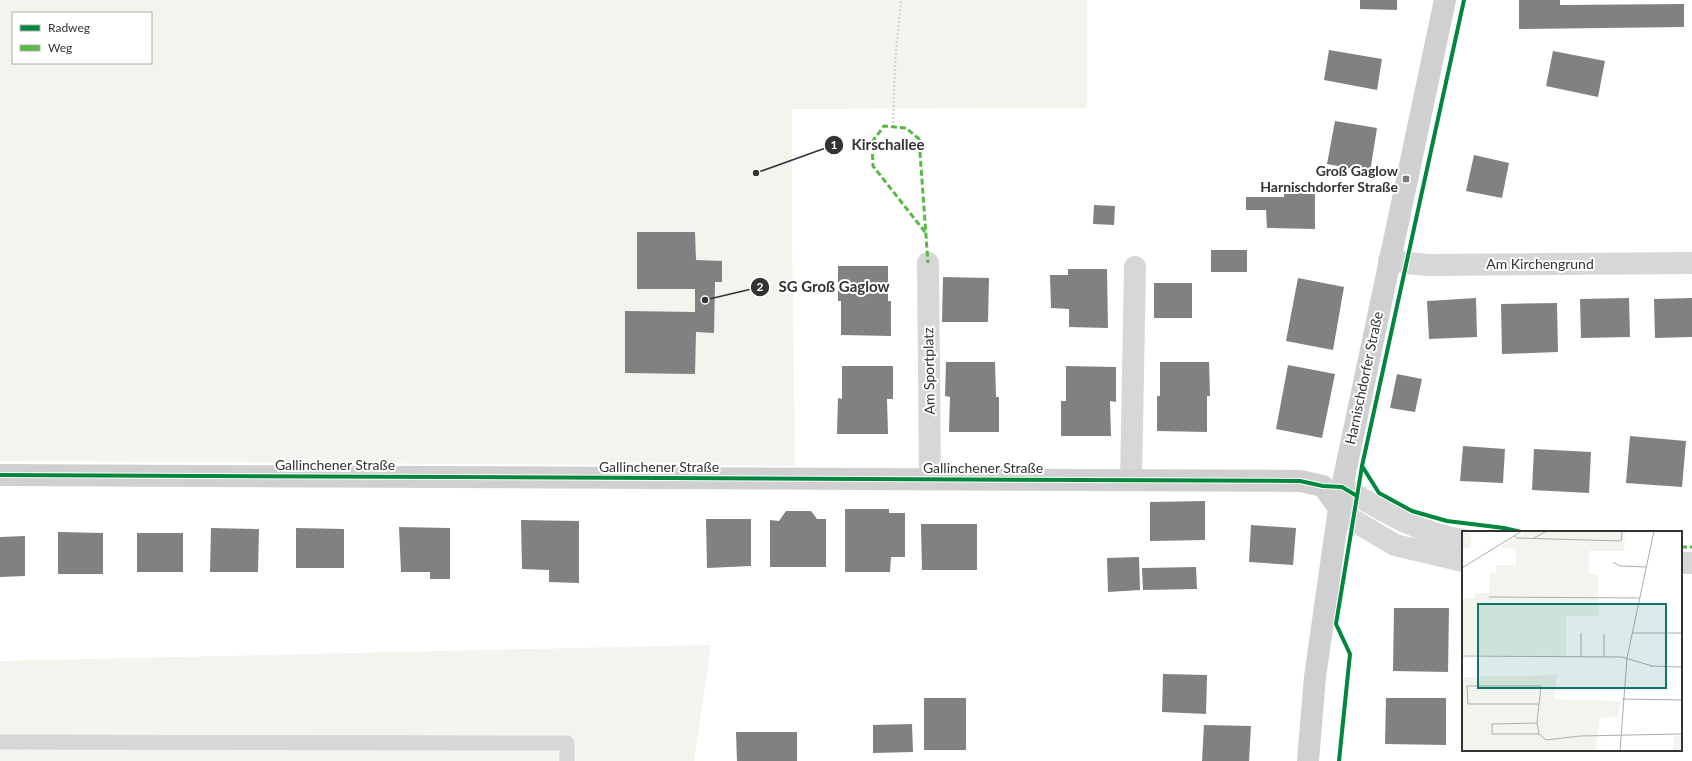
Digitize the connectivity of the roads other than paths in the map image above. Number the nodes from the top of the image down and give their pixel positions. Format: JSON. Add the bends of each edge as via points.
{"nodes":[{"id":1,"x":1445,"y":0,"type":"edge"},
{"id":2,"x":1389,"y":260,"type":"junction"},
{"id":3,"x":928,"y":263,"type":"dead end"},
{"id":4,"x":1692,"y":264,"type":"edge"},
{"id":5,"x":1135,"y":267,"type":"dead end"},
{"id":6,"x":0,"y":474,"type":"edge"},
{"id":7,"x":930,"y":479,"type":"junction"},
{"id":8,"x":1131,"y":480,"type":"junction"},
{"id":9,"x":1330,"y":491,"type":"junction"},
{"id":10,"x":1462,"y":540,"type":"edge"},
{"id":11,"x":1462,"y":561,"type":"edge"},
{"id":12,"x":0,"y":742,"type":"edge"},
{"id":13,"x":567,"y":761,"type":"edge"},
{"id":14,"x":1308,"y":761,"type":"edge"}],
"edges":[{"from":1,"to":2,"type":"street","name":"Harnischdorfer Straße"},
{"from":2,"to":4,"type":"street","name":"Am Kirchengrund","via":[[1429,265]]},
{"from":2,"to":9,"type":"street","name":"Harnischdorfer Straße"},
{"from":3,"to":7,"type":"street","name":"Am Sportplatz"},
{"from":5,"to":8,"type":"street"},
{"from":6,"to":7,"type":"street","name":"Gallinchener Straße"},
{"from":7,"to":8,"type":"street","name":"Gallinchener Straße"},
{"from":8,"to":9,"type":"street","name":"Gallinchener Straße","via":[[1300,481]]},
{"from":9,"to":10,"type":"street","via":[[1445,538]]},
{"from":9,"to":11,"type":"street","via":[[1353,520],[1394,545]]},
{"from":9,"to":14,"type":"street","name":"Harnischdorfer Straße"},
{"from":12,"to":13,"type":"lane","via":[[567,743]]}]}
